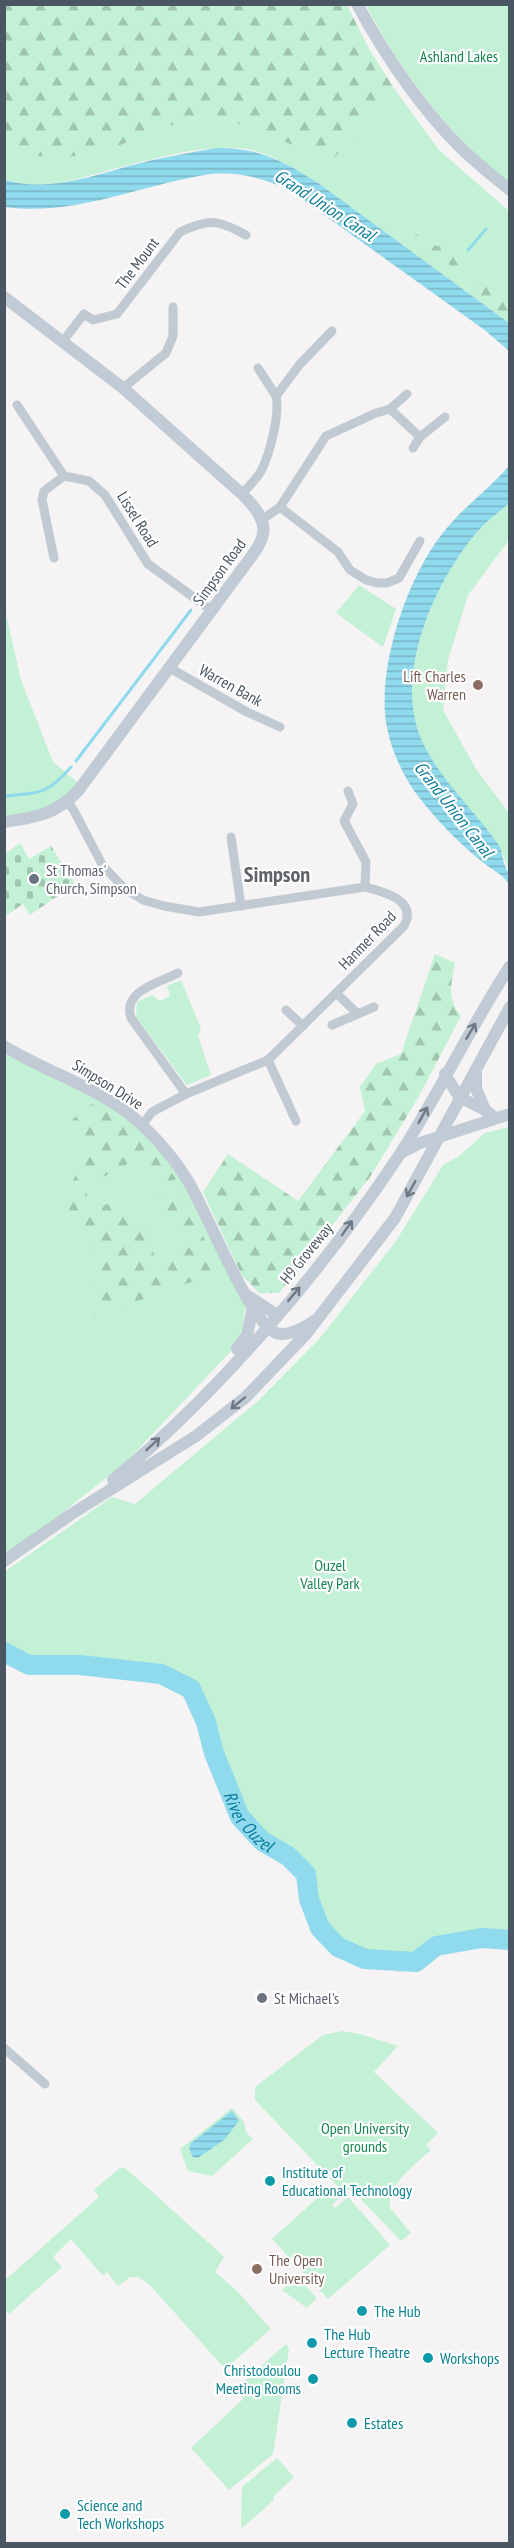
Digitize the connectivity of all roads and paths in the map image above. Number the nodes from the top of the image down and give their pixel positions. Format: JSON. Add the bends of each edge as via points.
{"nodes":[{"id":1,"x":357,"y":4,"type":"edge"},
{"id":2,"x":510,"y":190,"type":"edge"},
{"id":3,"x":246,"y":235,"type":"dead end"},
{"id":4,"x":4,"y":297,"type":"edge"},
{"id":5,"x":173,"y":307,"type":"dead end"},
{"id":6,"x":332,"y":331,"type":"dead end"},
{"id":7,"x":63,"y":341,"type":"junction"},
{"id":8,"x":258,"y":368,"type":"dead end"},
{"id":9,"x":123,"y":388,"type":"junction"},
{"id":10,"x":408,"y":394,"type":"dead end"},
{"id":11,"x":276,"y":396,"type":"junction"},
{"id":12,"x":17,"y":405,"type":"dead end"},
{"id":13,"x":390,"y":409,"type":"junction"},
{"id":14,"x":445,"y":417,"type":"dead end"},
{"id":15,"x":420,"y":436,"type":"junction"},
{"id":16,"x":413,"y":448,"type":"dead end"},
{"id":17,"x":64,"y":476,"type":"junction"},
{"id":18,"x":242,"y":494,"type":"junction"},
{"id":19,"x":280,"y":507,"type":"junction"},
{"id":20,"x":263,"y":519,"type":"junction"},
{"id":21,"x":420,"y":541,"type":"dead end"},
{"id":22,"x":54,"y":558,"type":"dead end"},
{"id":23,"x":211,"y":610,"type":"junction"},
{"id":24,"x":168,"y":667,"type":"junction"},
{"id":25,"x":280,"y":727,"type":"dead end"},
{"id":26,"x":348,"y":791,"type":"dead end"},
{"id":27,"x":67,"y":802,"type":"junction"},
{"id":28,"x":4,"y":822,"type":"edge"},
{"id":29,"x":231,"y":837,"type":"dead end"},
{"id":30,"x":365,"y":887,"type":"junction"},
{"id":31,"x":241,"y":906,"type":"junction"},
{"id":32,"x":510,"y":966,"type":"edge"},
{"id":33,"x":178,"y":973,"type":"dead end"},
{"id":34,"x":336,"y":993,"type":"junction"},
{"id":35,"x":510,"y":1007,"type":"edge"},
{"id":36,"x":374,"y":1008,"type":"dead end"},
{"id":37,"x":286,"y":1010,"type":"dead end"},
{"id":38,"x":358,"y":1014,"type":"junction"},
{"id":39,"x":332,"y":1025,"type":"dead end"},
{"id":40,"x":303,"y":1026,"type":"junction"},
{"id":41,"x":4,"y":1046,"type":"edge"},
{"id":42,"x":268,"y":1060,"type":"junction"},
{"id":43,"x":476,"y":1069,"type":"junction"},
{"id":44,"x":445,"y":1074,"type":"junction"},
{"id":45,"x":186,"y":1094,"type":"junction"},
{"id":46,"x":459,"y":1097,"type":"junction"},
{"id":47,"x":490,"y":1114,"type":"junction"},
{"id":48,"x":510,"y":1114,"type":"edge"},
{"id":49,"x":296,"y":1121,"type":"dead end"},
{"id":50,"x":142,"y":1125,"type":"junction"},
{"id":51,"x":439,"y":1138,"type":"junction"},
{"id":52,"x":399,"y":1154,"type":"junction"},
{"id":53,"x":250,"y":1301,"type":"junction"},
{"id":54,"x":277,"y":1315,"type":"junction"},
{"id":55,"x":323,"y":1315,"type":"junction"},
{"id":56,"x":266,"y":1326,"type":"junction"},
{"id":57,"x":280,"y":1334,"type":"junction"},
{"id":58,"x":280,"y":1362,"type":"junction"},
{"id":59,"x":182,"y":1418,"type":"junction"},
{"id":60,"x":70,"y":1515,"type":"junction"},
{"id":61,"x":4,"y":1561,"type":"edge"},
{"id":62,"x":4,"y":2048,"type":"edge"},
{"id":63,"x":45,"y":2084,"type":"dead end"}],
"edges":[{"from":1,"to":2,"type":"street","via":[[412,91],[460,147]]},
{"from":3,"to":7,"type":"street","name":"The Mount","via":[[221,222],[180,232],[117,315],[93,320],[84,314]]},
{"from":4,"to":7,"type":"street"},
{"from":5,"to":9,"type":"street","via":[[173,336],[166,353]]},
{"from":6,"to":11,"type":"street"},
{"from":7,"to":9,"type":"street"},
{"from":8,"to":11,"type":"street"},
{"from":9,"to":18,"type":"street"},
{"from":10,"to":13,"type":"street"},
{"from":11,"to":18,"type":"street","via":[[278,407],[266,458],[260,473]]},
{"from":12,"to":17,"type":"street"},
{"from":13,"to":15,"type":"street"},
{"from":13,"to":19,"type":"street","via":[[326,436]]},
{"from":14,"to":15,"type":"street"},
{"from":15,"to":16,"type":"street"},
{"from":17,"to":22,"type":"street","via":[[44,491],[42,500]]},
{"from":17,"to":23,"type":"street","name":"Lissel Road","via":[[89,481],[105,495],[148,564]]},
{"from":18,"to":20,"type":"street"},
{"from":19,"to":20,"type":"street"},
{"from":19,"to":21,"type":"street","via":[[338,552],[350,570],[376,583],[399,578]]},
{"from":20,"to":23,"type":"street","name":"Simpson Road","via":[[260,544]]},
{"from":23,"to":24,"type":"street","name":"Simpson Road"},
{"from":24,"to":25,"type":"street","name":"Warren Bank"},
{"from":24,"to":27,"type":"street","name":"Simpson Road","via":[[86,782]]},
{"from":26,"to":30,"type":"street","via":[[353,804],[344,821],[366,862]]},
{"from":27,"to":28,"type":"street","name":"Simpson Road","via":[[52,812]]},
{"from":27,"to":31,"type":"street","name":"Hanmer Road","via":[[103,866],[125,889],[143,900],[199,912]]},
{"from":29,"to":31,"type":"street"},
{"from":30,"to":31,"type":"street","name":"Hanmer Road"},
{"from":30,"to":34,"type":"street","name":"Hanmer Road","via":[[401,901],[409,918]]},
{"from":44,"to":32,"type":"street","name":"H9 Groveway","one_way":true},
{"from":33,"to":45,"type":"street","via":[[138,992],[128,1009]]},
{"from":34,"to":38,"type":"street","name":"Hanmer Road"},
{"from":34,"to":40,"type":"street","name":"Hanmer Road"},
{"from":35,"to":43,"type":"street","name":"H9 Groveway"},
{"from":36,"to":38,"type":"street"},
{"from":37,"to":40,"type":"street"},
{"from":38,"to":39,"type":"street"},
{"from":40,"to":42,"type":"street","name":"Hanmer Road"},
{"from":41,"to":50,"type":"street","name":"Simpson Drive","via":[[102,1096]]},
{"from":42,"to":45,"type":"street","name":"Hanmer Road"},
{"from":42,"to":49,"type":"street"},
{"from":43,"to":46,"type":"street","name":"H9 Groveway"},
{"from":43,"to":47,"type":"street","via":[[476,1088]]},
{"from":44,"to":46,"type":"street"},
{"from":52,"to":44,"type":"street","name":"H9 Groveway","one_way":true},
{"from":45,"to":50,"type":"street","name":"Hanmer Road","via":[[152,1112]]},
{"from":46,"to":47,"type":"street"},
{"from":46,"to":51,"type":"street","name":"H9 Groveway"},
{"from":47,"to":48,"type":"street"},
{"from":47,"to":51,"type":"street"},
{"from":50,"to":53,"type":"street","name":"Simpson Drive","via":[[188,1180]]},
{"from":51,"to":52,"type":"street"},
{"from":51,"to":55,"type":"street","name":"H9 Groveway","one_way":true,"via":[[395,1218]]},
{"from":54,"to":52,"type":"street","name":"H9 Groveway","one_way":true,"via":[[341,1237]]},
{"from":53,"to":54,"type":"street","name":"Simpson Drive"},
{"from":53,"to":56,"type":"street","name":"Simpson Drive"},
{"from":53,"to":59,"type":"street","via":[[247,1335],[197,1392]]},
{"from":54,"to":56,"type":"street","name":"H9 Groveway"},
{"from":54,"to":57,"type":"street"},
{"from":55,"to":57,"type":"street"},
{"from":55,"to":58,"type":"street","name":"H9 Groveway"},
{"from":56,"to":57,"type":"street"},
{"from":56,"to":59,"type":"street","name":"H9 Groveway"},
{"from":57,"to":58,"type":"street"},
{"from":58,"to":60,"type":"street","name":"H9 Groveway","one_way":true,"via":[[246,1397],[196,1436]]},
{"from":60,"to":59,"type":"street","name":"H9 Groveway","one_way":true},
{"from":60,"to":61,"type":"street","name":"H9 Groveway"},
{"from":62,"to":63,"type":"street"}]}
